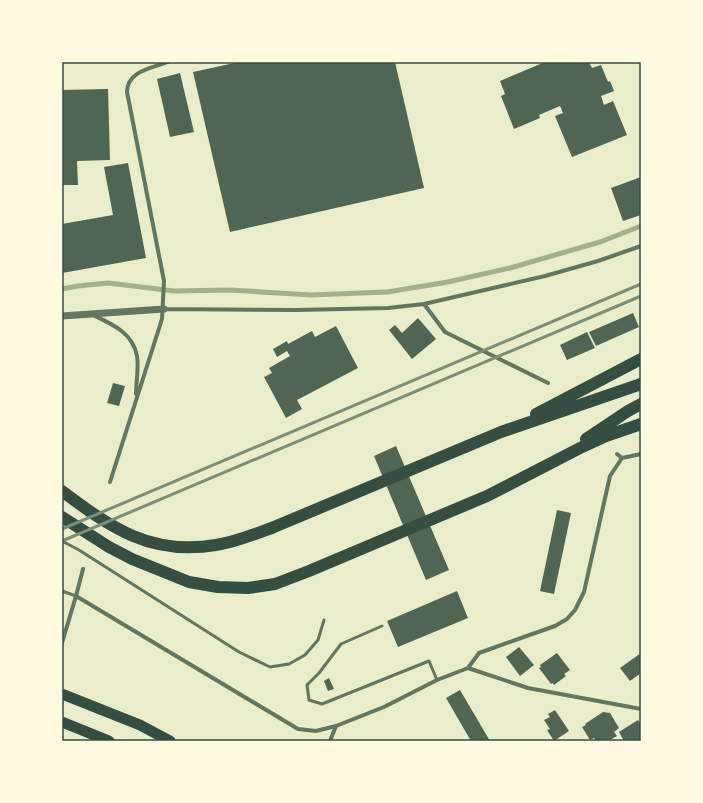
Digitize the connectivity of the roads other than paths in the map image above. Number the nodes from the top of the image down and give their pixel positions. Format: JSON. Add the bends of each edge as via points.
{"nodes":[{"id":1,"x":168,"y":62,"type":"edge"},
{"id":2,"x":641,"y":246,"type":"edge"},
{"id":3,"x":424,"y":304,"type":"junction"},
{"id":4,"x":164,"y":309,"type":"junction"},
{"id":5,"x":90,"y":314,"type":"junction"},
{"id":6,"x":63,"y":316,"type":"edge"},
{"id":7,"x":641,"y":359,"type":"edge"},
{"id":8,"x":548,"y":383,"type":"dead end"},
{"id":9,"x":641,"y":384,"type":"edge"},
{"id":10,"x":136,"y":399,"type":"junction"},
{"id":11,"x":641,"y":404,"type":"edge"},
{"id":12,"x":641,"y":424,"type":"edge"},
{"id":13,"x":501,"y":432,"type":"junction"},
{"id":14,"x":617,"y":454,"type":"dead end"},
{"id":15,"x":641,"y":454,"type":"edge"},
{"id":16,"x":622,"y":458,"type":"junction"},
{"id":17,"x":551,"y":463,"type":"junction"},
{"id":18,"x":110,"y":482,"type":"dead end"},
{"id":19,"x":65,"y":493,"type":"edge"},
{"id":20,"x":62,"y":513,"type":"edge"},
{"id":21,"x":62,"y":517,"type":"edge"},
{"id":22,"x":91,"y":536,"type":"junction"},
{"id":23,"x":62,"y":541,"type":"edge"},
{"id":24,"x":83,"y":569,"type":"dead end"},
{"id":25,"x":62,"y":590,"type":"edge"},
{"id":26,"x":76,"y":596,"type":"junction"},
{"id":27,"x":324,"y":620,"type":"dead end"},
{"id":28,"x":382,"y":626,"type":"dead end"},
{"id":29,"x":62,"y":643,"type":"edge"},
{"id":30,"x":468,"y":668,"type":"junction"},
{"id":31,"x":437,"y":680,"type":"junction"},
{"id":32,"x":62,"y":694,"type":"edge"},
{"id":33,"x":641,"y":709,"type":"edge"},
{"id":34,"x":62,"y":722,"type":"edge"},
{"id":35,"x":336,"y":726,"type":"junction"},
{"id":36,"x":109,"y":741,"type":"edge"},
{"id":37,"x":170,"y":741,"type":"edge"},
{"id":38,"x":330,"y":741,"type":"edge"}],
"edges":[{"from":1,"to":4,"type":"street","via":[[134,75],[127,84],[164,281]]},
{"from":2,"to":3,"type":"street","via":[[553,274]]},
{"from":3,"to":4,"type":"street","via":[[388,308],[296,310]]},
{"from":3,"to":8,"type":"street","via":[[445,332]]},
{"from":4,"to":5,"type":"street"},
{"from":4,"to":10,"type":"street"},
{"from":5,"to":6,"type":"street"},
{"from":5,"to":10,"type":"street","via":[[114,325],[133,344],[137,357]]},
{"from":7,"to":13,"type":"highway"},
{"from":9,"to":13,"type":"highway"},
{"from":10,"to":18,"type":"street"},
{"from":11,"to":17,"type":"highway"},
{"from":12,"to":17,"type":"highway","via":[[606,436]]},
{"from":13,"to":19,"type":"highway","via":[[274,527],[217,545],[172,548],[151,544],[112,526]]},
{"from":14,"to":16,"type":"street"},
{"from":15,"to":16,"type":"street"},
{"from":16,"to":30,"type":"street","via":[[610,476],[584,592],[575,610],[567,619],[555,626],[479,653]]},
{"from":17,"to":22,"type":"highway","via":[[466,505],[309,571],[269,585],[248,588],[218,587],[190,582],[132,559]]},
{"from":20,"to":22,"type":"highway"},
{"from":21,"to":22,"type":"highway"},
{"from":23,"to":27,"type":"lane","via":[[239,652],[270,667],[289,664],[305,655],[318,640]]},
{"from":24,"to":26,"type":"street"},
{"from":25,"to":26,"type":"lane"},
{"from":26,"to":29,"type":"street"},
{"from":26,"to":35,"type":"street","via":[[298,729],[316,731]]},
{"from":28,"to":31,"type":"lane","via":[[341,644],[307,685],[309,700],[322,704],[429,661]]},
{"from":30,"to":31,"type":"street"},
{"from":30,"to":33,"type":"street","via":[[528,688]]},
{"from":31,"to":35,"type":"street"},
{"from":32,"to":37,"type":"highway","via":[[140,725]]},
{"from":34,"to":36,"type":"highway"},
{"from":35,"to":38,"type":"street"}]}
